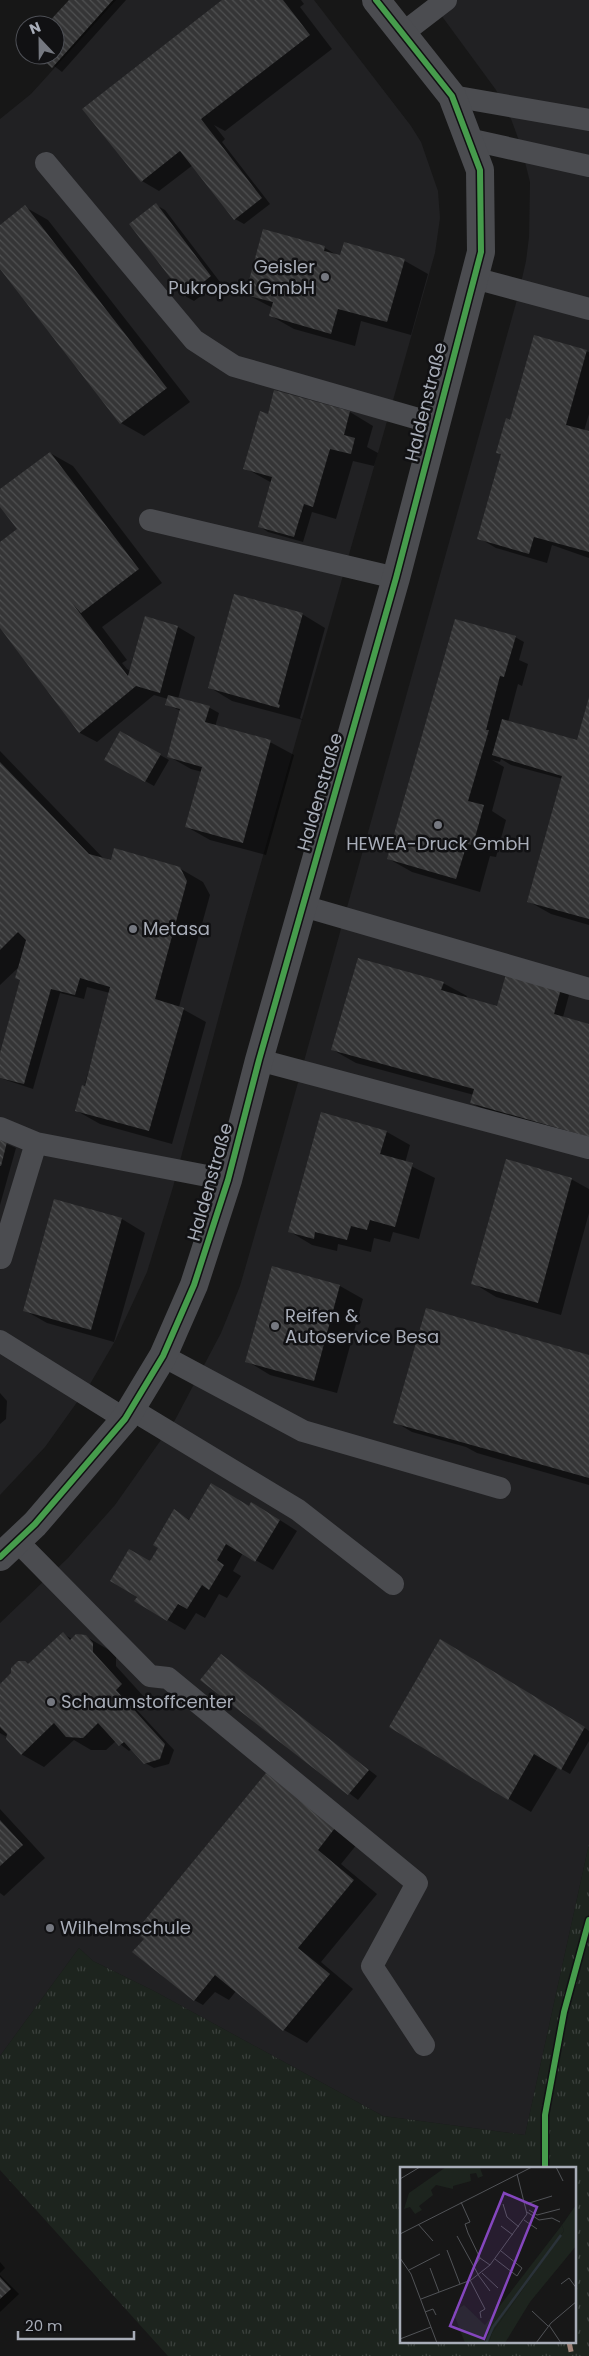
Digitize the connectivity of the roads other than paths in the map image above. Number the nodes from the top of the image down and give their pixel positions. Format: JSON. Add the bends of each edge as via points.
{"nodes":[{"id":1,"x":376,"y":0,"type":"edge"},
{"id":2,"x":446,"y":0,"type":"edge"},
{"id":3,"x":403,"y":33,"type":"junction"},
{"id":4,"x":452,"y":96,"type":"junction"},
{"id":5,"x":589,"y":120,"type":"edge"},
{"id":6,"x":468,"y":139,"type":"junction"},
{"id":7,"x":46,"y":163,"type":"dead end"},
{"id":8,"x":589,"y":166,"type":"edge"},
{"id":9,"x":474,"y":278,"type":"junction"},
{"id":10,"x":589,"y":309,"type":"edge"},
{"id":11,"x":436,"y":424,"type":"junction"},
{"id":12,"x":150,"y":520,"type":"dead end"},
{"id":13,"x":396,"y":578,"type":"junction"},
{"id":14,"x":303,"y":906,"type":"junction"},
{"id":15,"x":589,"y":989,"type":"edge"},
{"id":16,"x":259,"y":1060,"type":"junction"},
{"id":17,"x":0,"y":1128,"type":"edge"},
{"id":18,"x":36,"y":1143,"type":"junction"},
{"id":19,"x":589,"y":1148,"type":"edge"},
{"id":20,"x":228,"y":1180,"type":"junction"},
{"id":21,"x":1,"y":1258,"type":"edge"},
{"id":22,"x":0,"y":1341,"type":"edge"},
{"id":23,"x":163,"y":1356,"type":"junction"},
{"id":24,"x":128,"y":1414,"type":"junction"},
{"id":25,"x":500,"y":1488,"type":"dead end"},
{"id":26,"x":8,"y":1549,"type":"edge"},
{"id":27,"x":393,"y":1584,"type":"dead end"},
{"id":28,"x":424,"y":2045,"type":"dead end"}],
"edges":[{"from":1,"to":3,"type":"street","name":"Haldenstraße"},
{"from":2,"to":3,"type":"lane"},
{"from":3,"to":4,"type":"street","name":"Haldenstraße"},
{"from":4,"to":5,"type":"lane"},
{"from":4,"to":6,"type":"street","name":"Haldenstraße"},
{"from":6,"to":8,"type":"lane"},
{"from":6,"to":9,"type":"street","name":"Haldenstraße","via":[[480,170],[481,252]]},
{"from":7,"to":11,"type":"lane","via":[[194,340],[234,366]]},
{"from":9,"to":10,"type":"lane"},
{"from":9,"to":11,"type":"street","name":"Haldenstraße"},
{"from":11,"to":13,"type":"street","name":"Haldenstraße"},
{"from":12,"to":13,"type":"lane"},
{"from":13,"to":14,"type":"street","name":"Haldenstraße"},
{"from":14,"to":15,"type":"lane"},
{"from":14,"to":16,"type":"street","name":"Haldenstraße"},
{"from":16,"to":19,"type":"lane"},
{"from":16,"to":20,"type":"street","name":"Haldenstraße"},
{"from":17,"to":18,"type":"lane"},
{"from":18,"to":20,"type":"lane"},
{"from":18,"to":21,"type":"lane"},
{"from":20,"to":23,"type":"street","name":"Haldenstraße","via":[[194,1285]]},
{"from":22,"to":24,"type":"lane"},
{"from":23,"to":24,"type":"street","name":"Haldenstraße"},
{"from":23,"to":25,"type":"lane","via":[[303,1431]]},
{"from":24,"to":26,"type":"street","name":"Haldenstraße","via":[[35,1524]]},
{"from":24,"to":27,"type":"lane","via":[[298,1510]]},
{"from":26,"to":28,"type":"lane","via":[[150,1676],[168,1678],[417,1883],[372,1966]]}]}
